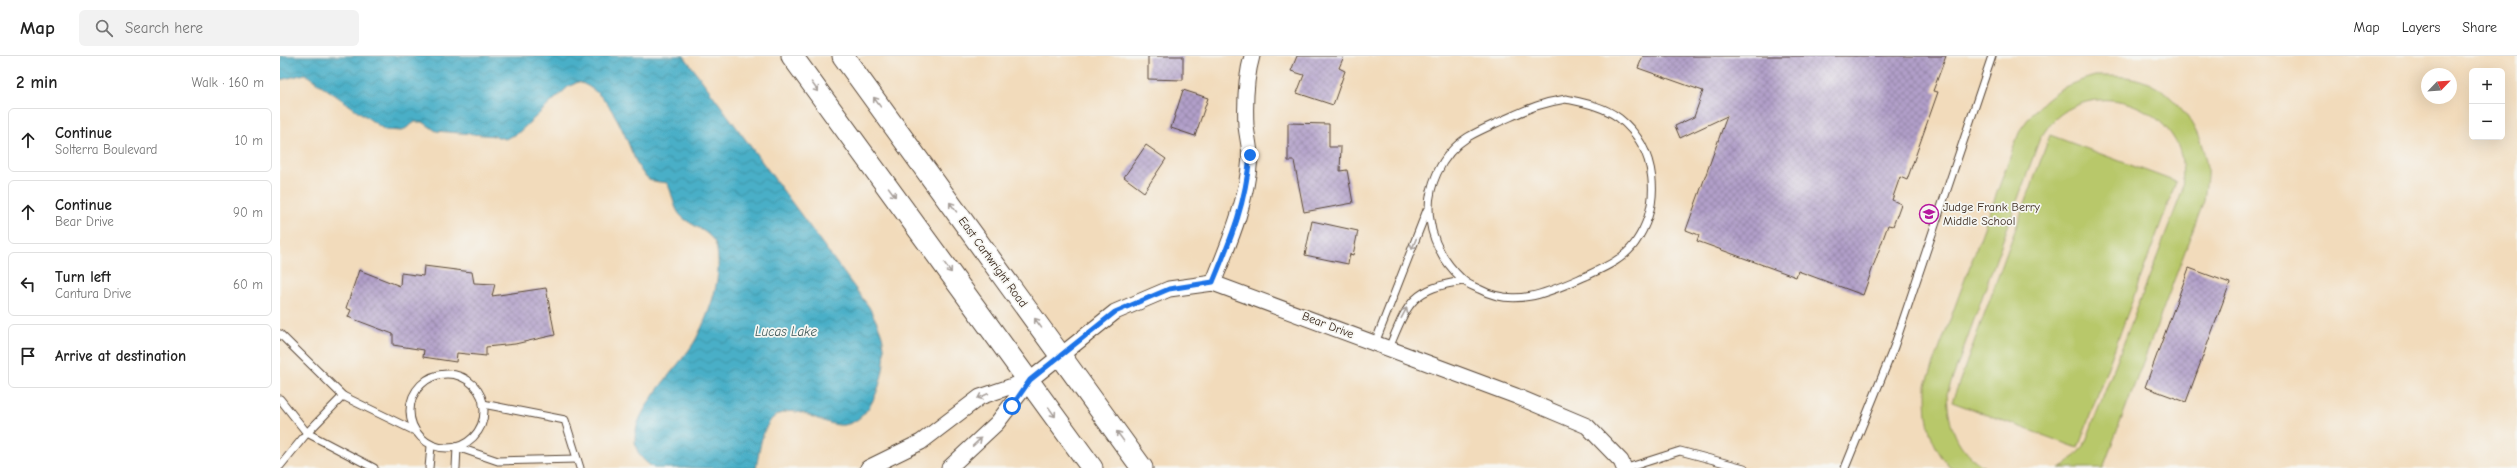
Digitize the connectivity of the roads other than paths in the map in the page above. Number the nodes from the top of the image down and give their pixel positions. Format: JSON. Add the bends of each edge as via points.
{"nodes":[{"id":1,"x":792,"y":56,"type":"edge"},
{"id":2,"x":843,"y":56,"type":"edge"},
{"id":3,"x":1252,"y":56,"type":"edge"},
{"id":4,"x":1992,"y":56,"type":"edge"},
{"id":5,"x":1428,"y":208,"type":"junction"},
{"id":6,"x":1463,"y":281,"type":"junction"},
{"id":7,"x":1213,"y":282,"type":"junction"},
{"id":8,"x":280,"y":334,"type":"edge"},
{"id":9,"x":1382,"y":346,"type":"junction"},
{"id":10,"x":1061,"y":355,"type":"junction"},
{"id":11,"x":1030,"y":380,"type":"junction"},
{"id":12,"x":343,"y":396,"type":"junction"},
{"id":13,"x":280,"y":399,"type":"edge"},
{"id":14,"x":483,"y":404,"type":"junction"},
{"id":15,"x":416,"y":432,"type":"junction"},
{"id":16,"x":307,"y":433,"type":"junction"},
{"id":17,"x":431,"y":446,"type":"junction"},
{"id":18,"x":457,"y":447,"type":"junction"},
{"id":19,"x":577,"y":459,"type":"junction"},
{"id":20,"x":280,"y":466,"type":"edge"},
{"id":21,"x":374,"y":468,"type":"edge"},
{"id":22,"x":429,"y":468,"type":"edge"},
{"id":23,"x":456,"y":468,"type":"edge"},
{"id":24,"x":580,"y":468,"type":"edge"},
{"id":25,"x":868,"y":468,"type":"edge"},
{"id":26,"x":949,"y":468,"type":"edge"},
{"id":27,"x":1092,"y":468,"type":"edge"},
{"id":28,"x":1142,"y":468,"type":"edge"},
{"id":29,"x":1626,"y":468,"type":"edge"},
{"id":30,"x":1744,"y":468,"type":"edge"},
{"id":31,"x":1845,"y":468,"type":"edge"}],
"edges":[{"from":1,"to":11,"type":"main road","one_way":true},
{"from":10,"to":2,"type":"main road","name":"East Cartwright Road","one_way":true},
{"from":3,"to":7,"type":"street","via":[[1247,97],[1246,126],[1250,155],[1246,189],[1240,216]]},
{"from":4,"to":31,"type":"lane","via":[[1894,347]]},
{"from":5,"to":6,"type":"lane","via":[[1432,236],[1444,261]]},
{"from":5,"to":6,"type":"lane","via":[[1433,181],[1447,156],[1467,137],[1538,103],[1566,100],[1594,105],[1619,118],[1638,139],[1650,164],[1653,192],[1648,220],[1634,244],[1613,263],[1543,295],[1515,299],[1488,294]]},
{"from":5,"to":9,"type":"lane","one_way":true},
{"from":9,"to":6,"type":"lane","one_way":true,"via":[[1405,309],[1418,296],[1429,288]]},
{"from":7,"to":9,"type":"street","name":"Bear Drive"},
{"from":7,"to":10,"type":"street","name":"Bear Drive","via":[[1169,289],[1115,312]]},
{"from":8,"to":12,"type":"lane"},
{"from":9,"to":29,"type":"street","name":"Bear Drive","via":[[1516,396],[1587,426]]},
{"from":10,"to":11,"type":"street","name":"Bear Drive"},
{"from":28,"to":10,"type":"main road","name":"East Cartwright Road","one_way":true},
{"from":11,"to":25,"type":"street","one_way":true,"via":[[980,397],[921,442]]},
{"from":26,"to":11,"type":"street","one_way":true,"via":[[997,423]]},
{"from":11,"to":27,"type":"main road","one_way":true},
{"from":12,"to":15,"type":"lane"},
{"from":12,"to":16,"type":"lane"},
{"from":13,"to":16,"type":"lane"},
{"from":14,"to":15,"type":"lane","via":[[468,381],[446,374],[434,376],[415,391],[410,403],[410,416]]},
{"from":14,"to":18,"type":"lane","via":[[482,423],[476,434],[468,442]]},
{"from":14,"to":19,"type":"lane","via":[[565,420]]},
{"from":15,"to":17,"type":"lane"},
{"from":16,"to":20,"type":"lane"},
{"from":16,"to":21,"type":"lane"},
{"from":17,"to":18,"type":"lane","via":[[444,449]]},
{"from":17,"to":22,"type":"lane"},
{"from":18,"to":19,"type":"lane","via":[[498,461]]},
{"from":18,"to":23,"type":"lane"},
{"from":19,"to":24,"type":"lane"},
{"from":29,"to":30,"type":"lane","via":[[1680,451]]}]}
